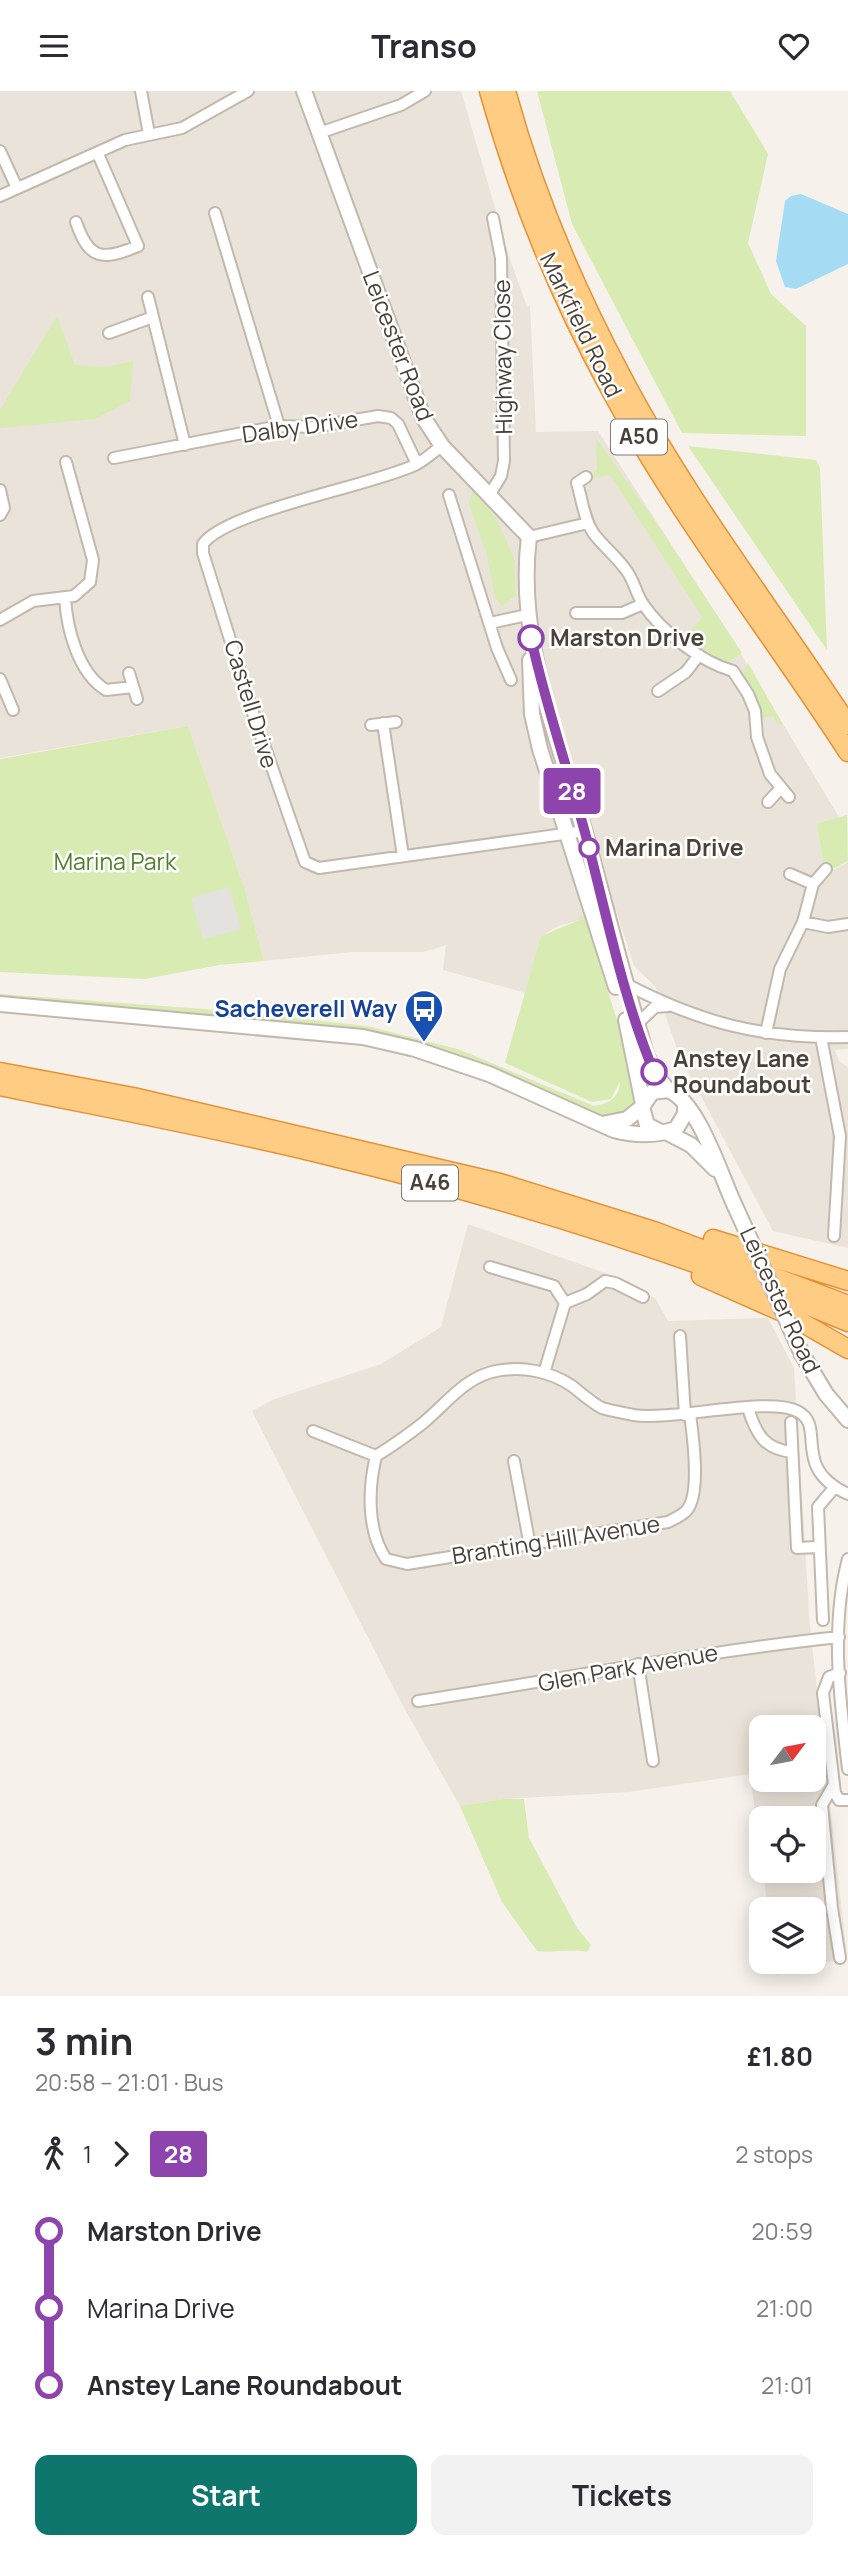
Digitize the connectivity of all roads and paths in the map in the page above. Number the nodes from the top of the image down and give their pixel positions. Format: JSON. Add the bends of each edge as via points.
{"nodes":[{"id":1,"x":141,"y":91,"type":"edge"},
{"id":2,"x":248,"y":91,"type":"edge"},
{"id":3,"x":304,"y":91,"type":"edge"},
{"id":4,"x":412,"y":91,"type":"edge"},
{"id":5,"x":425,"y":91,"type":"edge"},
{"id":6,"x":489,"y":91,"type":"edge"},
{"id":7,"x":509,"y":96,"type":"edge"},
{"id":8,"x":318,"y":130,"type":"junction"},
{"id":9,"x":149,"y":134,"type":"junction"},
{"id":10,"x":0,"y":151,"type":"edge"},
{"id":11,"x":98,"y":154,"type":"junction"},
{"id":12,"x":16,"y":188,"type":"junction"},
{"id":13,"x":0,"y":196,"type":"edge"},
{"id":14,"x":215,"y":213,"type":"dead end"},
{"id":15,"x":493,"y":218,"type":"dead end"},
{"id":16,"x":76,"y":222,"type":"dead end"},
{"id":17,"x":148,"y":297,"type":"dead end"},
{"id":18,"x":153,"y":317,"type":"junction"},
{"id":19,"x":109,"y":333,"type":"dead end"},
{"id":20,"x":279,"y":426,"type":"junction"},
{"id":21,"x":185,"y":445,"type":"junction"},
{"id":22,"x":442,"y":446,"type":"junction"},
{"id":23,"x":114,"y":458,"type":"dead end"},
{"id":24,"x":66,"y":462,"type":"dead end"},
{"id":25,"x":418,"y":464,"type":"junction"},
{"id":26,"x":578,"y":480,"type":"dead end"},
{"id":27,"x":0,"y":490,"type":"edge"},
{"id":28,"x":490,"y":494,"type":"junction"},
{"id":29,"x":449,"y":495,"type":"dead end"},
{"id":30,"x":2,"y":511,"type":"edge"},
{"id":31,"x":16,"y":514,"type":"dead end"},
{"id":32,"x":587,"y":523,"type":"junction"},
{"id":33,"x":529,"y":537,"type":"junction"},
{"id":34,"x":65,"y":598,"type":"junction"},
{"id":35,"x":643,"y":604,"type":"junction"},
{"id":36,"x":527,"y":615,"type":"junction"},
{"id":37,"x":584,"y":615,"type":"dead end"},
{"id":38,"x":0,"y":620,"type":"edge"},
{"id":39,"x":490,"y":623,"type":"junction"},
{"id":40,"x":699,"y":655,"type":"junction"},
{"id":41,"x":130,"y":673,"type":"dead end"},
{"id":42,"x":0,"y":679,"type":"edge"},
{"id":43,"x":511,"y":680,"type":"dead end"},
{"id":44,"x":133,"y":687,"type":"junction"},
{"id":45,"x":658,"y":691,"type":"dead end"},
{"id":46,"x":537,"y":693,"type":"junction"},
{"id":47,"x":137,"y":699,"type":"dead end"},
{"id":48,"x":13,"y":710,"type":"dead end"},
{"id":49,"x":548,"y":713,"type":"junction"},
{"id":50,"x":532,"y":714,"type":"junction"},
{"id":51,"x":396,"y":722,"type":"dead end"},
{"id":52,"x":383,"y":723,"type":"junction"},
{"id":53,"x":371,"y":725,"type":"dead end"},
{"id":54,"x":848,"y":725,"type":"edge"},
{"id":55,"x":848,"y":752,"type":"edge"},
{"id":56,"x":780,"y":789,"type":"junction"},
{"id":57,"x":789,"y":797,"type":"dead end"},
{"id":58,"x":768,"y":802,"type":"dead end"},
{"id":59,"x":585,"y":831,"type":"junction"},
{"id":60,"x":568,"y":834,"type":"junction"},
{"id":61,"x":403,"y":856,"type":"junction"},
{"id":62,"x":305,"y":862,"type":"junction"},
{"id":63,"x":826,"y":869,"type":"dead end"},
{"id":64,"x":294,"y":870,"type":"dead end"},
{"id":65,"x":790,"y":874,"type":"dead end"},
{"id":66,"x":813,"y":884,"type":"junction"},
{"id":67,"x":803,"y":922,"type":"junction"},
{"id":68,"x":848,"y":924,"type":"edge"},
{"id":69,"x":624,"y":983,"type":"junction"},
{"id":70,"x":0,"y":1004,"type":"edge"},
{"id":71,"x":668,"y":1006,"type":"junction"},
{"id":72,"x":637,"y":1024,"type":"junction"},
{"id":73,"x":766,"y":1033,"type":"junction"},
{"id":74,"x":821,"y":1037,"type":"junction"},
{"id":75,"x":848,"y":1037,"type":"edge"},
{"id":76,"x":0,"y":1072,"type":"edge"},
{"id":77,"x":0,"y":1086,"type":"edge"},
{"id":78,"x":668,"y":1090,"type":"junction"},
{"id":79,"x":643,"y":1105,"type":"junction"},
{"id":80,"x":685,"y":1105,"type":"junction"},
{"id":81,"x":600,"y":1124,"type":"junction"},
{"id":82,"x":664,"y":1132,"type":"junction"},
{"id":83,"x":720,"y":1175,"type":"junction"},
{"id":84,"x":499,"y":1183,"type":"junction"},
{"id":85,"x":843,"y":1191,"type":"edge"},
{"id":86,"x":575,"y":1223,"type":"junction"},
{"id":87,"x":834,"y":1236,"type":"dead end"},
{"id":88,"x":490,"y":1266,"type":"dead end"},
{"id":89,"x":848,"y":1282,"type":"edge"},
{"id":90,"x":643,"y":1297,"type":"dead end"},
{"id":91,"x":565,"y":1303,"type":"junction"},
{"id":92,"x":848,"y":1305,"type":"edge"},
{"id":93,"x":848,"y":1322,"type":"edge"},
{"id":94,"x":680,"y":1336,"type":"dead end"},
{"id":95,"x":848,"y":1349,"type":"edge"},
{"id":96,"x":544,"y":1374,"type":"junction"},
{"id":97,"x":748,"y":1408,"type":"junction"},
{"id":98,"x":688,"y":1415,"type":"junction"},
{"id":99,"x":848,"y":1420,"type":"edge"},
{"id":100,"x":791,"y":1422,"type":"dead end"},
{"id":101,"x":313,"y":1431,"type":"dead end"},
{"id":102,"x":793,"y":1452,"type":"junction"},
{"id":103,"x":376,"y":1456,"type":"junction"},
{"id":104,"x":514,"y":1461,"type":"dead end"},
{"id":105,"x":834,"y":1488,"type":"junction"},
{"id":106,"x":848,"y":1494,"type":"edge"},
{"id":107,"x":530,"y":1546,"type":"junction"},
{"id":108,"x":818,"y":1547,"type":"junction"},
{"id":109,"x":848,"y":1559,"type":"edge"},
{"id":110,"x":823,"y":1620,"type":"dead end"},
{"id":111,"x":839,"y":1637,"type":"junction"},
{"id":112,"x":638,"y":1664,"type":"junction"},
{"id":113,"x":840,"y":1673,"type":"junction"},
{"id":114,"x":418,"y":1701,"type":"dead end"},
{"id":115,"x":653,"y":1762,"type":"dead end"},
{"id":116,"x":848,"y":1769,"type":"edge"},
{"id":117,"x":833,"y":1786,"type":"junction"},
{"id":118,"x":848,"y":1800,"type":"edge"},
{"id":119,"x":840,"y":1958,"type":"dead end"}],
"edges":[{"from":1,"to":9,"type":"street"},
{"from":2,"to":9,"type":"street","via":[[182,128]]},
{"from":3,"to":8,"type":"street","name":"Leicester Road"},
{"from":4,"to":8,"type":"street"},
{"from":5,"to":8,"type":"street","via":[[401,105]]},
{"from":6,"to":55,"type":"highway","name":"Markfield Road","number":"A50","via":[[537,236],[609,387],[664,478]]},
{"from":7,"to":54,"type":"highway","name":"Markfield Road","number":"A50","via":[[551,224],[621,376],[678,471]]},
{"from":8,"to":22,"type":"street","name":"Leicester Road","via":[[423,417]]},
{"from":9,"to":11,"type":"street"},
{"from":10,"to":12,"type":"street"},
{"from":11,"to":12,"type":"street"},
{"from":11,"to":16,"type":"street","via":[[138,246],[106,256],[93,253],[83,243]]},
{"from":12,"to":13,"type":"street"},
{"from":14,"to":20,"type":"street"},
{"from":15,"to":28,"type":"street","name":"Highway Close","via":[[501,258],[504,461]]},
{"from":17,"to":18,"type":"street"},
{"from":18,"to":19,"type":"street"},
{"from":18,"to":21,"type":"street"},
{"from":20,"to":21,"type":"street","name":"Dalby Drive"},
{"from":20,"to":25,"type":"street","name":"Dalby Drive","via":[[314,427],[392,414]]},
{"from":21,"to":23,"type":"street","name":"Dalby Drive"},
{"from":22,"to":25,"type":"street"},
{"from":22,"to":28,"type":"street","name":"Leicester Road"},
{"from":24,"to":34,"type":"street","via":[[93,567],[84,590]]},
{"from":25,"to":62,"type":"street","name":"Castell Drive","via":[[267,511],[216,532],[203,544],[202,553],[253,713]]},
{"from":26,"to":32,"type":"street"},
{"from":27,"to":30,"type":"street"},
{"from":28,"to":33,"type":"street","name":"Leicester Road"},
{"from":29,"to":39,"type":"street"},
{"from":30,"to":31,"type":"street"},
{"from":32,"to":33,"type":"street"},
{"from":32,"to":35,"type":"street","via":[[627,571]]},
{"from":33,"to":36,"type":"street"},
{"from":34,"to":38,"type":"street","via":[[33,601]]},
{"from":34,"to":44,"type":"street","via":[[66,615],[90,678],[106,690]]},
{"from":35,"to":37,"type":"street","via":[[622,613]]},
{"from":35,"to":40,"type":"street"},
{"from":36,"to":39,"type":"street"},
{"from":36,"to":46,"type":"street"},
{"from":39,"to":43,"type":"street"},
{"from":40,"to":45,"type":"street","via":[[686,672]]},
{"from":40,"to":56,"type":"street","via":[[733,671],[748,694],[757,737]]},
{"from":41,"to":44,"type":"street"},
{"from":42,"to":48,"type":"street"},
{"from":44,"to":47,"type":"street"},
{"from":46,"to":49,"type":"street"},
{"from":46,"to":50,"type":"street"},
{"from":49,"to":50,"type":"street"},
{"from":49,"to":59,"type":"street"},
{"from":50,"to":60,"type":"street"},
{"from":51,"to":52,"type":"street"},
{"from":52,"to":53,"type":"street"},
{"from":52,"to":61,"type":"street"},
{"from":56,"to":57,"type":"street"},
{"from":56,"to":58,"type":"street"},
{"from":59,"to":60,"type":"street"},
{"from":59,"to":69,"type":"street"},
{"from":60,"to":61,"type":"street"},
{"from":60,"to":79,"type":"street","via":[[623,1007]]},
{"from":61,"to":62,"type":"street","via":[[319,868]]},
{"from":62,"to":64,"type":"street"},
{"from":63,"to":66,"type":"street"},
{"from":65,"to":66,"type":"street"},
{"from":66,"to":67,"type":"street"},
{"from":67,"to":68,"type":"street","via":[[828,927]]},
{"from":67,"to":73,"type":"street","via":[[780,969]]},
{"from":69,"to":71,"type":"street"},
{"from":69,"to":72,"type":"street"},
{"from":70,"to":81,"type":"street","via":[[376,1040],[489,1074]]},
{"from":71,"to":72,"type":"street","via":[[655,1007]]},
{"from":71,"to":73,"type":"street"},
{"from":72,"to":78,"type":"street","via":[[654,1073]]},
{"from":73,"to":74,"type":"street"},
{"from":74,"to":75,"type":"street"},
{"from":74,"to":85,"type":"street","via":[[840,1136]]},
{"from":76,"to":84,"type":"highway","number":"A46","via":[[133,1097]]},
{"from":77,"to":86,"type":"highway","number":"A46","via":[[322,1154]]},
{"from":78,"to":79,"type":"street","via":[[652,1092]]},
{"from":78,"to":80,"type":"street"},
{"from":79,"to":81,"type":"street","via":[[627,1119]]},
{"from":79,"to":82,"type":"street","via":[[647,1125]]},
{"from":80,"to":82,"type":"street","via":[[682,1123]]},
{"from":80,"to":83,"type":"street","name":"Leicester Road","via":[[710,1145]]},
{"from":81,"to":82,"type":"street","via":[[631,1135]]},
{"from":82,"to":83,"type":"street","name":"Leicester Road","via":[[691,1145]]},
{"from":83,"to":99,"type":"street","name":"Leicester Road","bridge":true,"via":[[802,1354]]},
{"from":84,"to":89,"type":"highway","via":[[569,1196]]},
{"from":84,"to":92,"type":"highway","number":"A46","via":[[667,1235]]},
{"from":85,"to":87,"type":"street"},
{"from":86,"to":93,"type":"highway","number":"A46","via":[[701,1264]]},
{"from":86,"to":95,"type":"highway","via":[[789,1315]]},
{"from":88,"to":91,"type":"street","via":[[554,1286]]},
{"from":90,"to":91,"type":"street","via":[[605,1281]]},
{"from":91,"to":96,"type":"street"},
{"from":94,"to":98,"type":"street"},
{"from":96,"to":98,"type":"street","via":[[567,1383],[601,1407],[635,1415]]},
{"from":96,"to":103,"type":"street","via":[[532,1368],[495,1371],[464,1384],[424,1422]]},
{"from":97,"to":98,"type":"street"},
{"from":97,"to":102,"type":"street","via":[[761,1439],[771,1447]]},
{"from":97,"to":105,"type":"street","via":[[788,1408],[801,1413],[810,1426],[817,1472]]},
{"from":98,"to":107,"type":"street","name":"Branting Hill Avenue","via":[[694,1449],[688,1509],[668,1523]]},
{"from":100,"to":102,"type":"street"},
{"from":101,"to":103,"type":"street"},
{"from":102,"to":108,"type":"street","via":[[797,1548]]},
{"from":103,"to":107,"type":"street","name":"Branting Hill Avenue","via":[[369,1482],[376,1544],[386,1559],[407,1564]]},
{"from":104,"to":107,"type":"street"},
{"from":105,"to":106,"type":"street"},
{"from":105,"to":108,"type":"street","via":[[818,1507]]},
{"from":108,"to":110,"type":"street"},
{"from":109,"to":111,"type":"street"},
{"from":111,"to":112,"type":"street","name":"Glen Park Avenue"},
{"from":111,"to":113,"type":"street"},
{"from":112,"to":114,"type":"street","name":"Glen Park Avenue"},
{"from":112,"to":115,"type":"street"},
{"from":113,"to":116,"type":"street"},
{"from":113,"to":117,"type":"street","via":[[830,1677],[823,1693]]},
{"from":117,"to":118,"type":"street","via":[[839,1800]]},
{"from":117,"to":119,"type":"street","via":[[822,1805]]}]}
